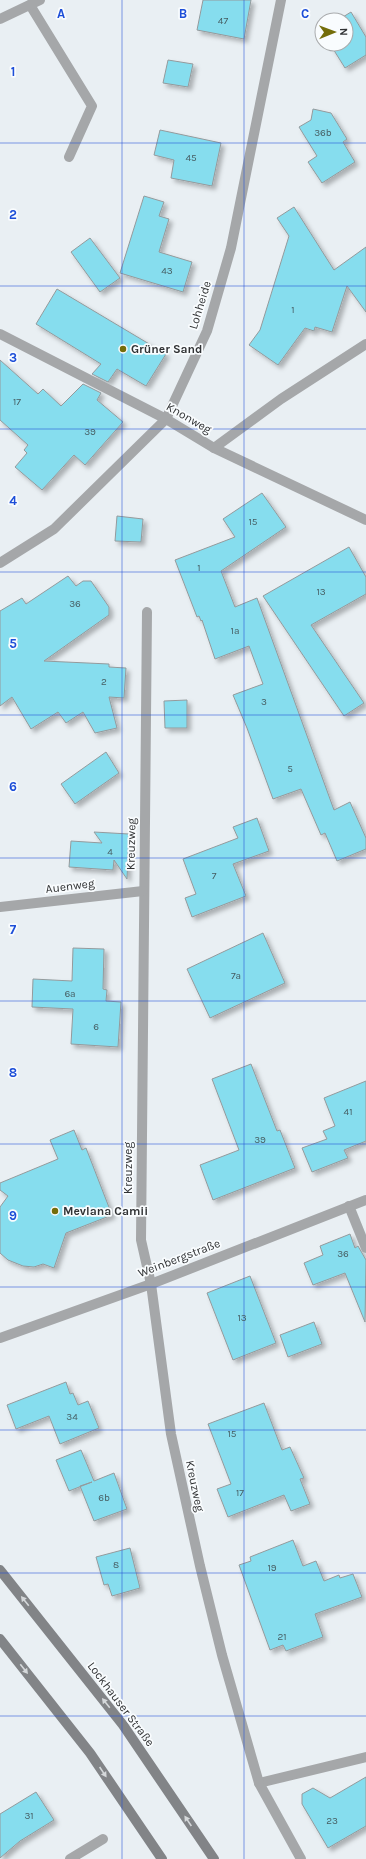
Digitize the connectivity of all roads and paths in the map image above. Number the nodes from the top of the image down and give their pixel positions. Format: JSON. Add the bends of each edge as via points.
{"nodes":[{"id":1,"x":40,"y":0,"type":"edge"},
{"id":2,"x":281,"y":0,"type":"edge"},
{"id":3,"x":30,"y":5,"type":"junction"},
{"id":4,"x":0,"y":19,"type":"edge"},
{"id":5,"x":69,"y":157,"type":"dead end"},
{"id":6,"x":0,"y":334,"type":"edge"},
{"id":7,"x":366,"y":344,"type":"edge"},
{"id":8,"x":166,"y":419,"type":"junction"},
{"id":9,"x":214,"y":448,"type":"junction"},
{"id":10,"x":366,"y":520,"type":"edge"},
{"id":11,"x":0,"y":563,"type":"edge"},
{"id":12,"x":147,"y":612,"type":"dead end"},
{"id":13,"x":143,"y":891,"type":"junction"},
{"id":14,"x":0,"y":907,"type":"edge"},
{"id":15,"x":366,"y":1200,"type":"edge"},
{"id":16,"x":349,"y":1206,"type":"junction"},
{"id":17,"x":366,"y":1248,"type":"edge"},
{"id":18,"x":151,"y":1284,"type":"junction"},
{"id":19,"x":0,"y":1338,"type":"edge"},
{"id":20,"x":0,"y":1570,"type":"edge"},
{"id":21,"x":0,"y":1639,"type":"edge"},
{"id":22,"x":366,"y":1758,"type":"edge"},
{"id":23,"x":259,"y":1783,"type":"junction"},
{"id":24,"x":103,"y":1839,"type":"dead end"},
{"id":25,"x":70,"y":1859,"type":"edge"},
{"id":26,"x":162,"y":1859,"type":"edge"},
{"id":27,"x":214,"y":1859,"type":"edge"},
{"id":28,"x":301,"y":1859,"type":"edge"}],
"edges":[{"from":1,"to":3,"type":"street"},
{"from":2,"to":8,"type":"street","name":"Lohheide","via":[[231,248],[207,331]]},
{"from":3,"to":4,"type":"street"},
{"from":3,"to":5,"type":"street","via":[[92,106]]},
{"from":6,"to":8,"type":"street","name":"Knonweg"},
{"from":7,"to":9,"type":"street","via":[[280,400]]},
{"from":8,"to":9,"type":"street","name":"Knonweg"},
{"from":8,"to":11,"type":"street","name":"Lohheide","via":[[54,529]]},
{"from":9,"to":10,"type":"street","name":"Knonweg"},
{"from":12,"to":13,"type":"street","name":"Kreuzweg"},
{"from":13,"to":14,"type":"street","name":"Auenweg"},
{"from":13,"to":18,"type":"street","name":"Kreuzweg","via":[[141,1240]]},
{"from":15,"to":16,"type":"street","name":"Weinbergstraße"},
{"from":16,"to":17,"type":"street"},
{"from":16,"to":18,"type":"street","name":"Weinbergstraße"},
{"from":18,"to":19,"type":"street","name":"Weinbergstraße"},
{"from":18,"to":23,"type":"street","name":"Kreuzweg","via":[[171,1434],[220,1648]]},
{"from":27,"to":20,"type":"main road","name":"Lockhauser Straße","one_way":true,"via":[[123,1725]]},
{"from":21,"to":26,"type":"main road","one_way":true,"via":[[90,1753]]},
{"from":22,"to":23,"type":"street"},
{"from":23,"to":28,"type":"street","name":"Kreuzweg"},
{"from":24,"to":25,"type":"street"}]}
